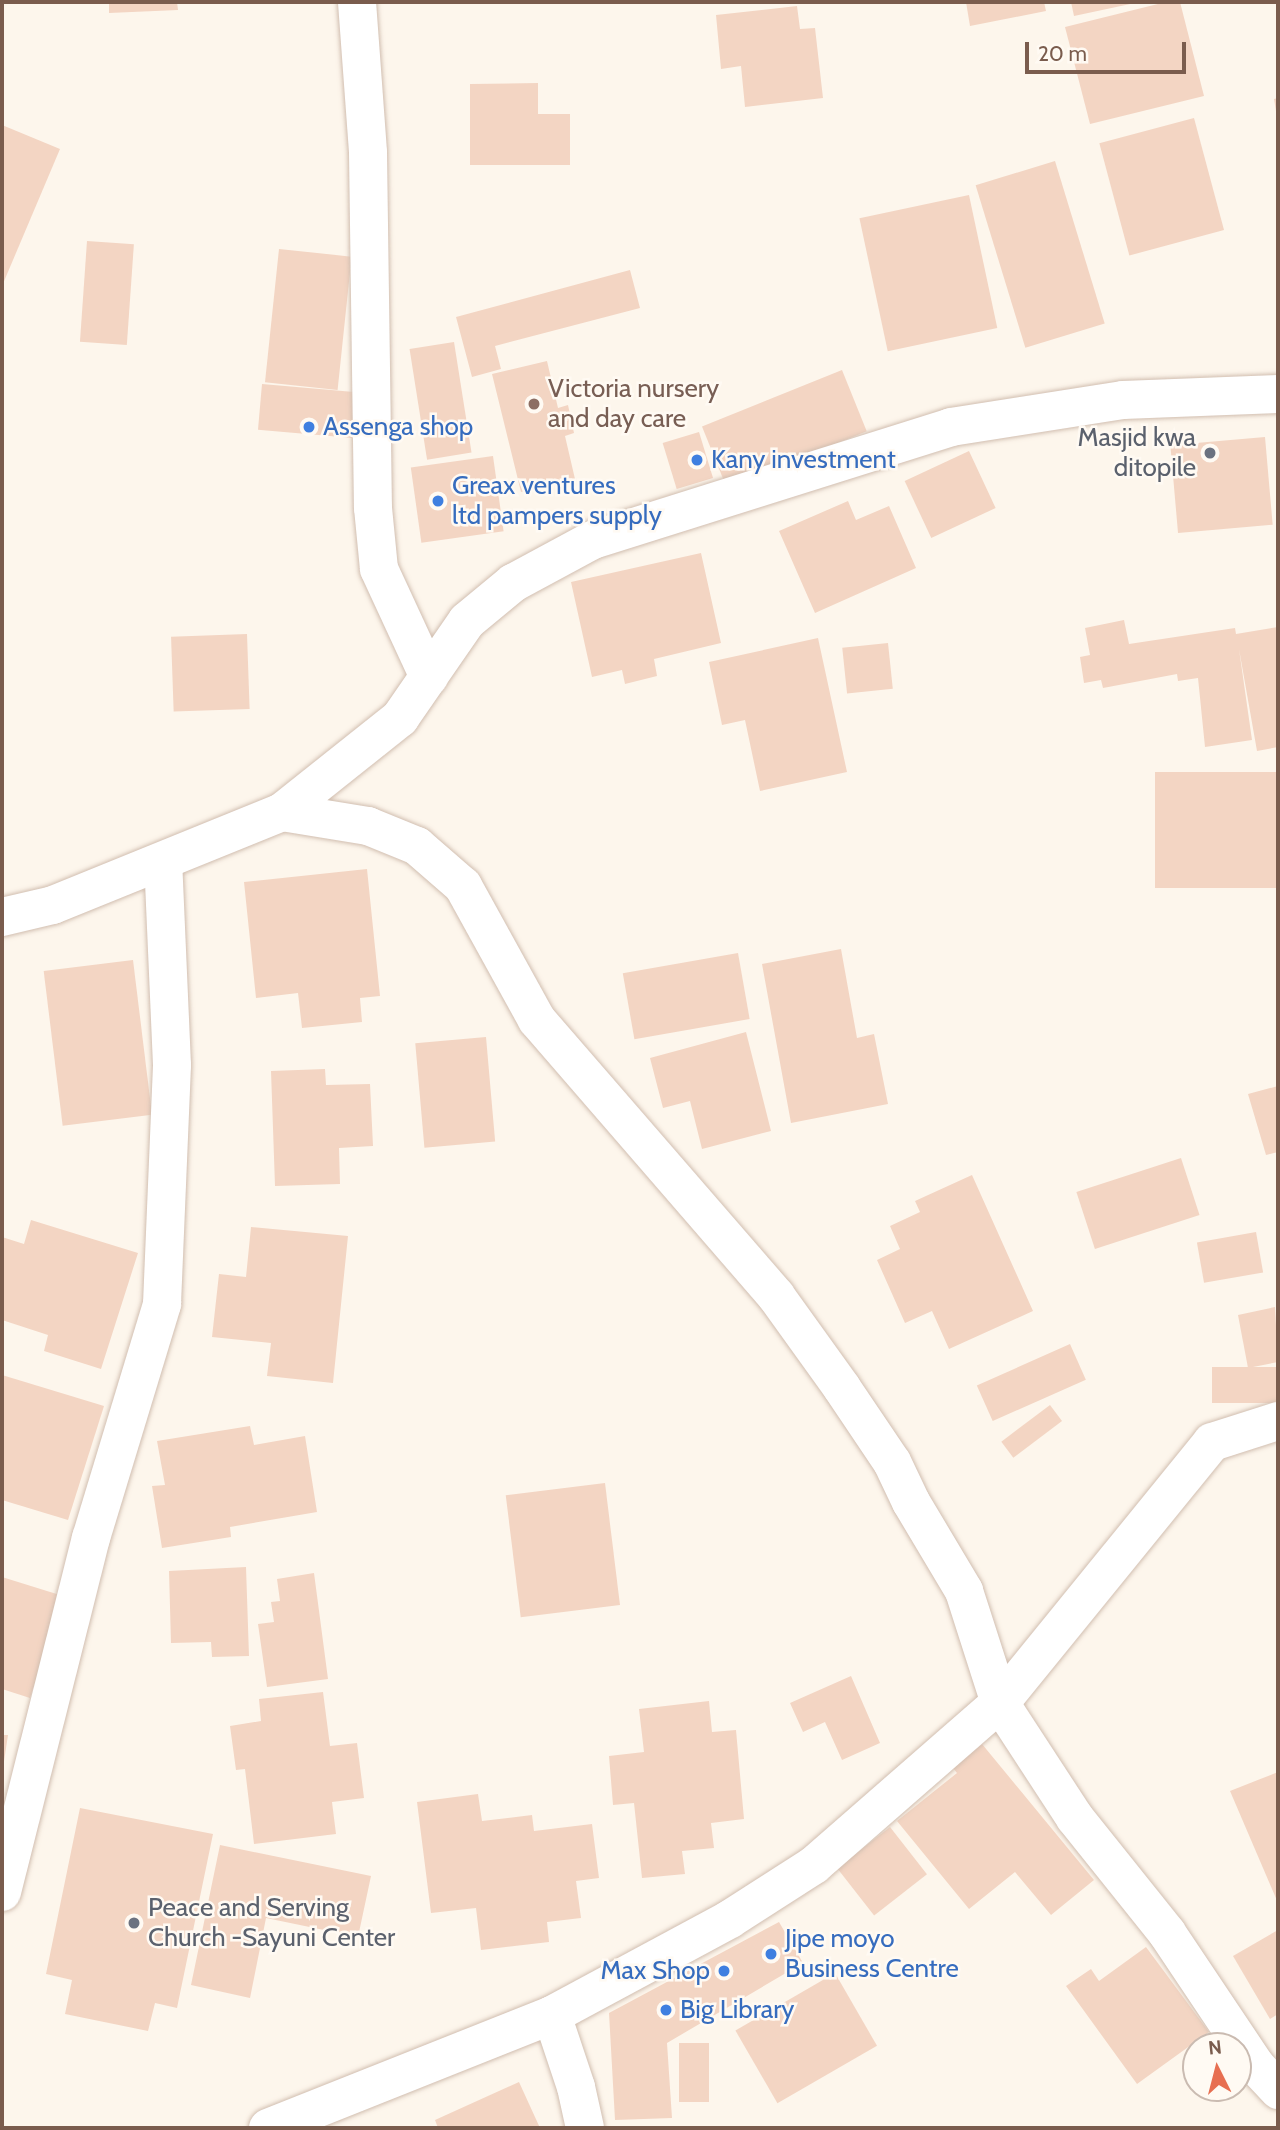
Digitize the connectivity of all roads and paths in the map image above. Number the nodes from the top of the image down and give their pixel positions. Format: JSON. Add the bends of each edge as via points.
{"nodes":[{"id":1,"x":357,"y":2,"type":"edge"},
{"id":2,"x":1278,"y":394,"type":"edge"},
{"id":3,"x":429,"y":677,"type":"junction"},
{"id":4,"x":282,"y":812,"type":"junction"},
{"id":5,"x":163,"y":861,"type":"junction"},
{"id":6,"x":2,"y":917,"type":"edge"},
{"id":7,"x":1278,"y":1422,"type":"edge"},
{"id":8,"x":1000,"y":1703,"type":"junction"},
{"id":9,"x":2,"y":1892,"type":"edge"},
{"id":10,"x":552,"y":2015,"type":"junction"},
{"id":11,"x":1278,"y":2090,"type":"edge"},
{"id":12,"x":268,"y":2128,"type":"edge"},
{"id":13,"x":585,"y":2128,"type":"edge"}],
"edges":[{"from":1,"to":3,"type":"street","via":[[368,153],[376,545],[379,569]]},
{"from":2,"to":3,"type":"street","via":[[1124,400],[951,427],[593,540],[513,583],[467,621]]},
{"from":3,"to":4,"type":"street","via":[[400,718]]},
{"from":4,"to":5,"type":"street"},
{"from":4,"to":8,"type":"street","via":[[368,826],[417,846],[463,887],[537,1020],[776,1296],[892,1462],[964,1591]]},
{"from":5,"to":6,"type":"street","via":[[52,905]]},
{"from":5,"to":9,"type":"street","via":[[172,1065],[162,1304],[91,1538]]},
{"from":7,"to":8,"type":"street","via":[[1212,1442]]},
{"from":8,"to":10,"type":"street","via":[[814,1865],[730,1919]]},
{"from":8,"to":11,"type":"street","via":[[1075,1818],[1167,1933],[1256,2066]]},
{"from":10,"to":12,"type":"street"},
{"from":10,"to":13,"type":"street"}]}
